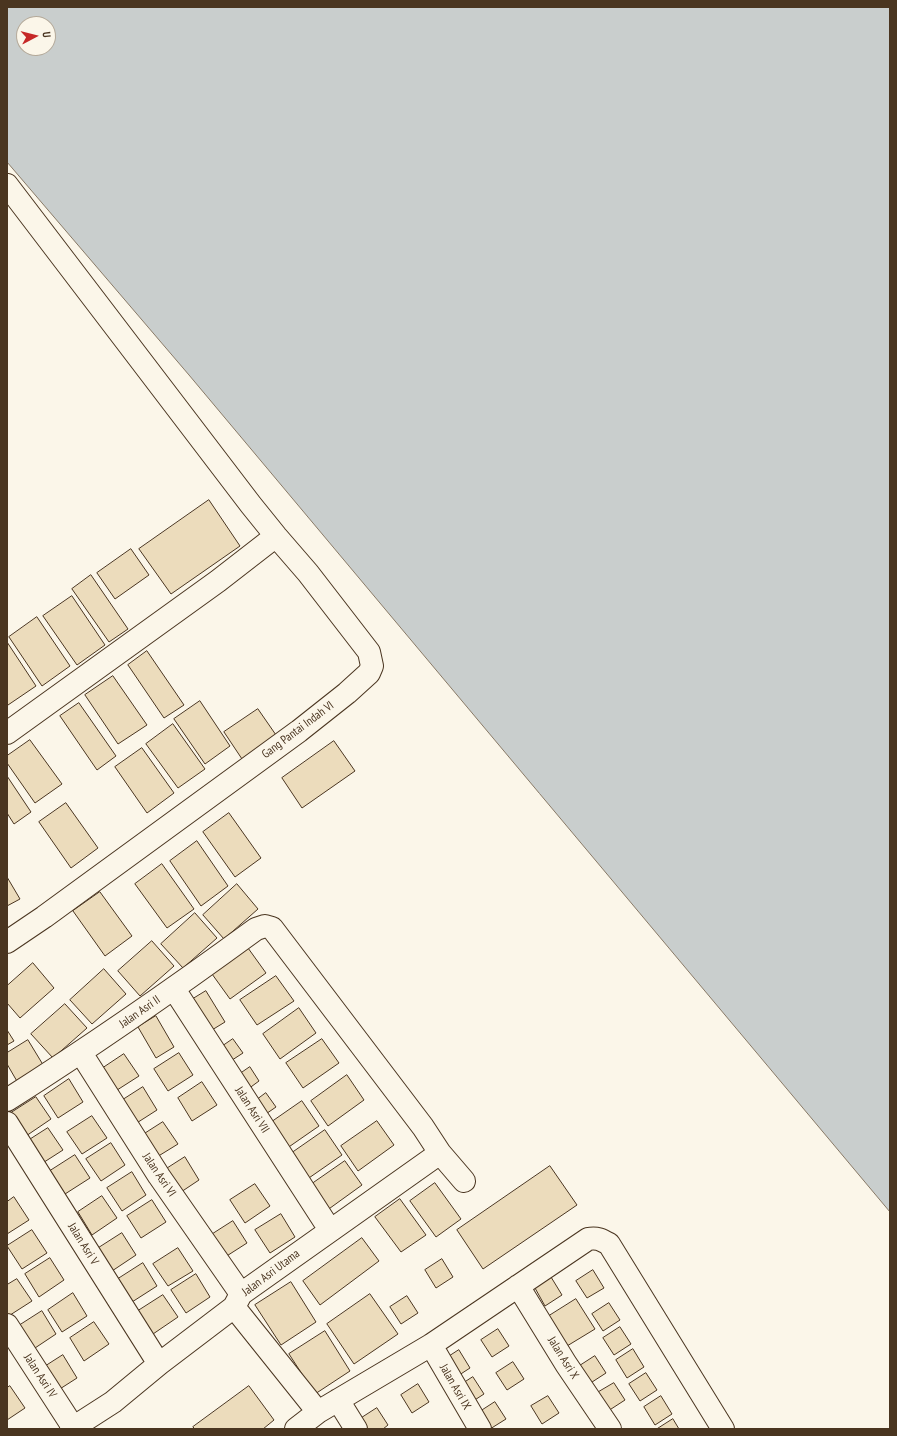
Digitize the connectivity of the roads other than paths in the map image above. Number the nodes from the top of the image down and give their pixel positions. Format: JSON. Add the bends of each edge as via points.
{"nodes":[{"id":1,"x":7,"y":186,"type":"edge"},
{"id":2,"x":276,"y":536,"type":"junction"},
{"id":3,"x":7,"y":734,"type":"edge"},
{"id":4,"x":7,"y":942,"type":"edge"},
{"id":5,"x":174,"y":990,"type":"junction"},
{"id":6,"x":81,"y":1053,"type":"junction"},
{"id":7,"x":7,"y":1100,"type":"edge"},
{"id":8,"x":7,"y":1123,"type":"edge"},
{"id":9,"x":440,"y":1152,"type":"junction"},
{"id":10,"x":464,"y":1181,"type":"dead end"},
{"id":11,"x":330,"y":1230,"type":"junction"},
{"id":12,"x":518,"y":1286,"type":"junction"},
{"id":13,"x":237,"y":1301,"type":"junction"},
{"id":14,"x":7,"y":1325,"type":"edge"},
{"id":15,"x":431,"y":1345,"type":"junction"},
{"id":16,"x":159,"y":1364,"type":"junction"},
{"id":17,"x":338,"y":1400,"type":"junction"},
{"id":18,"x":318,"y":1412,"type":"junction"},
{"id":19,"x":72,"y":1428,"type":"edge"},
{"id":20,"x":296,"y":1429,"type":"edge"},
{"id":21,"x":356,"y":1429,"type":"edge"},
{"id":22,"x":480,"y":1429,"type":"edge"},
{"id":23,"x":610,"y":1429,"type":"edge"},
{"id":24,"x":723,"y":1429,"type":"edge"}],
"edges":[{"from":1,"to":2,"type":"street","name":"Gang Pantai Indah VI"},
{"from":2,"to":3,"type":"street"},
{"from":2,"to":4,"type":"street","name":"Gang Pantai Indah VI","via":[[369,652],[372,666],[369,673],[299,731]]},
{"from":5,"to":6,"type":"street","name":"Jalan Asri II"},
{"from":5,"to":9,"type":"street","name":"Jalan Asri II","via":[[256,929],[265,926],[272,928]]},
{"from":5,"to":11,"type":"street","name":"Jalan Asri VII"},
{"from":6,"to":7,"type":"street","name":"Jalan Asri II"},
{"from":6,"to":13,"type":"street","name":"Jalan Asri VI"},
{"from":8,"to":16,"type":"street","name":"Jalan Asri V"},
{"from":9,"to":10,"type":"street"},
{"from":9,"to":11,"type":"street","name":"Jalan Asri Utama"},
{"from":11,"to":13,"type":"street","name":"Jalan Asri Utama"},
{"from":12,"to":15,"type":"street"},
{"from":12,"to":23,"type":"street","name":"Jalan Asri X"},
{"from":12,"to":24,"type":"street","via":[[588,1239],[600,1238],[609,1244]]},
{"from":13,"to":16,"type":"street","name":"Jalan Asri Utama"},
{"from":13,"to":18,"type":"street","name":"Jalan Asri VI"},
{"from":14,"to":19,"type":"street","name":"Jalan Asri IV"},
{"from":15,"to":17,"type":"street"},
{"from":15,"to":22,"type":"street","name":"Jalan Asri IX"},
{"from":16,"to":19,"type":"street","name":"Jalan Asri Utama","via":[[113,1402]]},
{"from":17,"to":18,"type":"street"},
{"from":17,"to":21,"type":"street"},
{"from":18,"to":20,"type":"street"}]}
